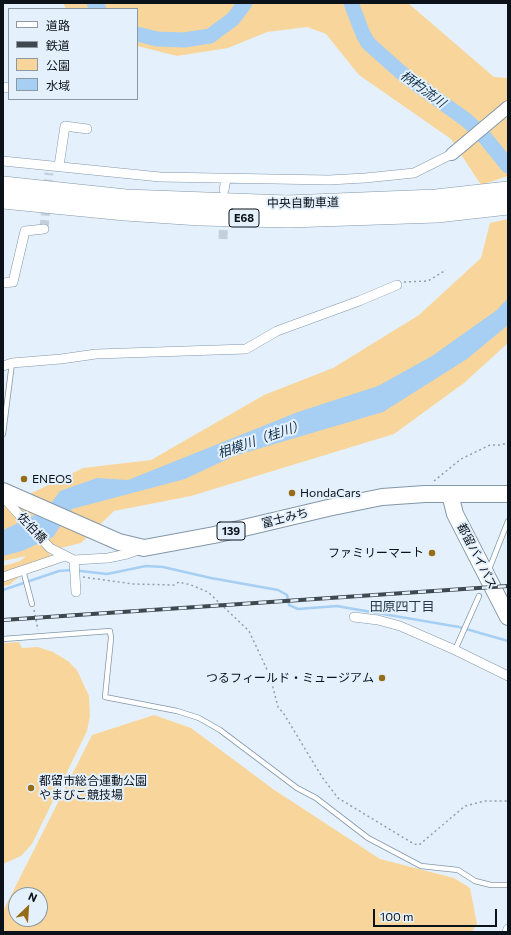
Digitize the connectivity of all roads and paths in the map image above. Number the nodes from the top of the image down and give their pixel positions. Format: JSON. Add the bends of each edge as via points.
{"nodes":[{"id":1,"x":508,"y":107,"type":"edge"},
{"id":2,"x":88,"y":129,"type":"dead end"},
{"id":3,"x":452,"y":154,"type":"joint"},
{"id":4,"x":3,"y":161,"type":"edge"},
{"id":5,"x":53,"y":168,"type":"junction"},
{"id":6,"x":226,"y":179,"type":"junction"},
{"id":7,"x":3,"y":185,"type":"edge"},
{"id":8,"x":224,"y":190,"type":"dead end"},
{"id":9,"x":508,"y":190,"type":"edge"},
{"id":10,"x":3,"y":200,"type":"edge"},
{"id":11,"x":508,"y":206,"type":"edge"},
{"id":12,"x":44,"y":229,"type":"dead end"},
{"id":13,"x":446,"y":270,"type":"dead end"},
{"id":14,"x":3,"y":283,"type":"edge"},
{"id":15,"x":397,"y":285,"type":"joint"},
{"id":16,"x":7,"y":364,"type":"edge"},
{"id":17,"x":3,"y":434,"type":"edge"},
{"id":18,"x":508,"y":443,"type":"edge"},
{"id":19,"x":3,"y":491,"type":"edge"},
{"id":20,"x":425,"y":494,"type":"junction"},
{"id":21,"x":450,"y":494,"type":"junction"},
{"id":22,"x":508,"y":494,"type":"edge"},
{"id":23,"x":3,"y":497,"type":"edge"},
{"id":24,"x":19,"y":505,"type":"junction"},
{"id":25,"x":508,"y":521,"type":"edge"},
{"id":26,"x":144,"y":548,"type":"junction"},
{"id":27,"x":65,"y":556,"type":"junction"},
{"id":28,"x":75,"y":569,"type":"junction"},
{"id":29,"x":23,"y":573,"type":"junction"},
{"id":30,"x":487,"y":575,"type":"junction"},
{"id":31,"x":3,"y":577,"type":"edge"},
{"id":32,"x":76,"y":592,"type":"dead end"},
{"id":33,"x":479,"y":596,"type":"dead end"},
{"id":34,"x":32,"y":604,"type":"joint"},
{"id":35,"x":354,"y":616,"type":"dead end"},
{"id":36,"x":508,"y":617,"type":"edge"},
{"id":37,"x":40,"y":636,"type":"junction"},
{"id":38,"x":3,"y":639,"type":"edge"},
{"id":39,"x":455,"y":650,"type":"junction"},
{"id":40,"x":508,"y":676,"type":"edge"},
{"id":41,"x":508,"y":801,"type":"edge"},
{"id":42,"x":508,"y":885,"type":"edge"},
{"id":43,"x":508,"y":929,"type":"edge"},
{"id":44,"x":507,"y":932,"type":"edge"}],
"edges":[{"from":1,"to":3,"type":"street"},
{"from":2,"to":5,"type":"street","via":[[65,126]]},
{"from":3,"to":6,"type":"street","via":[[414,173],[365,178]]},
{"from":4,"to":5,"type":"street"},
{"from":5,"to":6,"type":"street","via":[[160,177]]},
{"from":6,"to":8,"type":"street"},
{"from":7,"to":9,"type":"highway","name":"中央自動車道","number":"E68","via":[[126,198],[287,204],[381,201]]},
{"from":10,"to":11,"type":"highway","name":"中央自動車道","number":"E68","via":[[124,212],[252,218],[381,217],[485,210]]},
{"from":12,"to":14,"type":"street","via":[[26,231],[13,282]]},
{"from":13,"to":15,"type":"path","via":[[428,281],[409,281]]},
{"from":15,"to":16,"type":"street","via":[[277,331],[246,349],[96,354]]},
{"from":16,"to":17,"type":"lane"},
{"from":18,"to":20,"type":"path","via":[[490,445],[461,459],[430,484]]},
{"from":19,"to":24,"type":"highway","name":"富士みち","number":"139"},
{"from":20,"to":21,"type":"highway","name":"富士みち","number":"139"},
{"from":20,"to":26,"type":"highway","name":"富士みち","number":"139","via":[[367,500],[214,535]]},
{"from":21,"to":22,"type":"highway","name":"富士みち","number":"139"},
{"from":21,"to":30,"type":"highway","name":"都留バイパス","via":[[455,514]]},
{"from":23,"to":24,"type":"street","name":"佐伯橋"},
{"from":24,"to":26,"type":"highway","name":"富士みち","number":"139","via":[[77,524],[119,542]]},
{"from":24,"to":27,"type":"street","name":"佐伯橋","via":[[50,548]]},
{"from":25,"to":30,"type":"lane"},
{"from":26,"to":28,"type":"street"},
{"from":27,"to":28,"type":"street","name":"佐伯橋"},
{"from":27,"to":29,"type":"street"},
{"from":28,"to":32,"type":"street"},
{"from":28,"to":41,"type":"path","via":[[132,584],[174,585],[179,582],[208,592],[249,631],[270,676],[278,707],[338,798],[414,844],[419,845],[465,806]]},
{"from":29,"to":31,"type":"street"},
{"from":29,"to":34,"type":"lane"},
{"from":30,"to":36,"type":"highway","name":"都留バイパス"},
{"from":33,"to":39,"type":"lane"},
{"from":34,"to":37,"type":"path"},
{"from":35,"to":39,"type":"street","via":[[400,626]]},
{"from":37,"to":38,"type":"lane"},
{"from":37,"to":42,"type":"lane","via":[[110,631],[112,638],[104,697],[177,711],[199,718],[220,730],[297,788],[316,798],[368,838],[421,866],[458,870],[475,881],[491,885]]},
{"from":39,"to":40,"type":"street"},
{"from":43,"to":44,"type":"street"}]}
